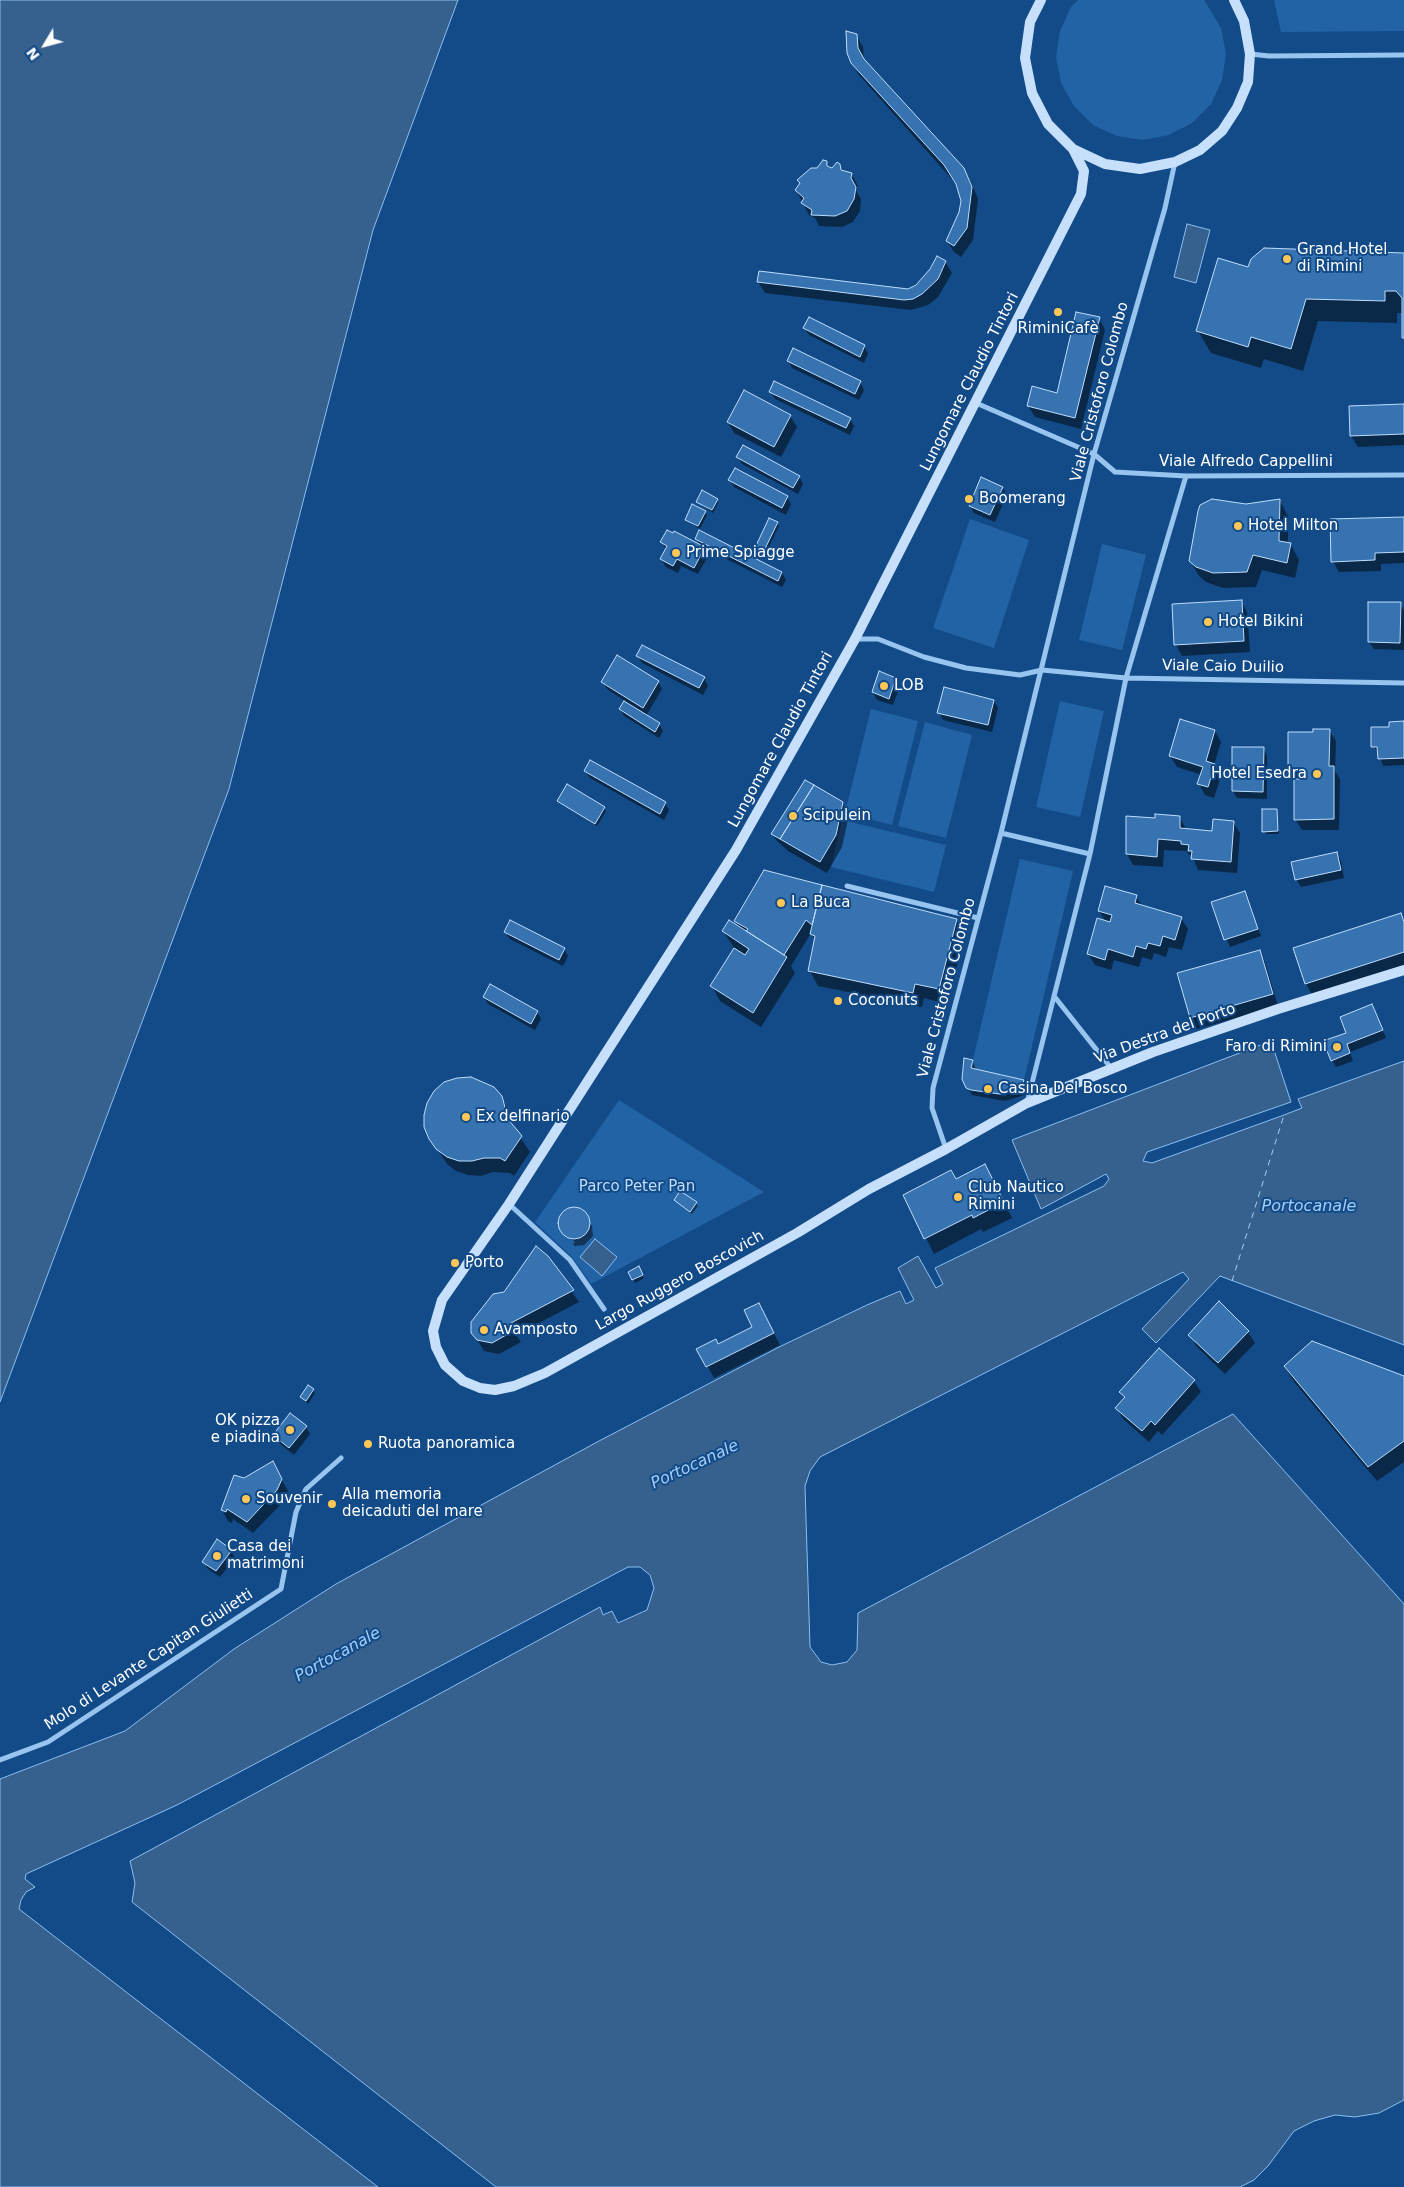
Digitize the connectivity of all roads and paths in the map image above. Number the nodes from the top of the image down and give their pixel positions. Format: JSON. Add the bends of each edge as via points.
{"nodes":[{"id":1,"x":1041,"y":0,"type":"edge"},
{"id":2,"x":1234,"y":0,"type":"edge"},
{"id":3,"x":1250,"y":54,"type":"junction"},
{"id":4,"x":1404,"y":55,"type":"edge"},
{"id":5,"x":1074,"y":148,"type":"junction"},
{"id":6,"x":1175,"y":162,"type":"junction"},
{"id":7,"x":976,"y":404,"type":"junction"},
{"id":8,"x":1094,"y":454,"type":"junction"},
{"id":9,"x":1404,"y":475,"type":"edge"},
{"id":10,"x":1186,"y":476,"type":"junction"},
{"id":11,"x":855,"y":639,"type":"junction"},
{"id":12,"x":1042,"y":670,"type":"junction"},
{"id":13,"x":1126,"y":678,"type":"junction"},
{"id":14,"x":1404,"y":683,"type":"edge"},
{"id":15,"x":1002,"y":833,"type":"junction"},
{"id":16,"x":1090,"y":854,"type":"junction"},
{"id":17,"x":847,"y":886,"type":"dead end"},
{"id":18,"x":978,"y":918,"type":"junction"},
{"id":19,"x":1404,"y":970,"type":"edge"},
{"id":20,"x":1054,"y":996,"type":"junction"},
{"id":21,"x":1111,"y":1068,"type":"junction"},
{"id":22,"x":1027,"y":1103,"type":"junction"},
{"id":23,"x":946,"y":1149,"type":"junction"},
{"id":24,"x":509,"y":1204,"type":"junction"},
{"id":25,"x":604,"y":1309,"type":"dead end"},
{"id":26,"x":436,"y":1314,"type":"joint"},
{"id":27,"x":341,"y":1458,"type":"dead end"},
{"id":28,"x":0,"y":1760,"type":"edge"}],
"edges":[{"from":1,"to":5,"type":"street","via":[[1030,22],[1025,58],[1032,93],[1048,124]]},
{"from":2,"to":3,"type":"street","via":[[1244,21]]},
{"from":3,"to":4,"type":"street"},
{"from":3,"to":6,"type":"street","via":[[1248,82],[1238,108],[1222,132],[1200,150]]},
{"from":5,"to":6,"type":"street","via":[[1105,164],[1140,169]]},
{"from":5,"to":7,"type":"street","name":"Lungomare Claudio Tintori","via":[[1084,171],[1081,194]]},
{"from":6,"to":8,"type":"street","name":"Viale Cristoforo Colombo","via":[[1165,208]]},
{"from":7,"to":8,"type":"street","name":"Viale Alfredo Cappellini"},
{"from":7,"to":11,"type":"street","name":"Lungomare Claudio Tintori"},
{"from":8,"to":10,"type":"street","name":"Viale Alfredo Cappellini","via":[[1115,472]]},
{"from":8,"to":12,"type":"street","name":"Viale Cristoforo Colombo"},
{"from":9,"to":10,"type":"street","name":"Viale Alfredo Cappellini"},
{"from":10,"to":13,"type":"street"},
{"from":11,"to":12,"type":"street","name":"Viale Caio Duilio","via":[[878,639],[924,657],[966,668],[1020,675]]},
{"from":11,"to":24,"type":"street","name":"Lungomare Claudio Tintori","via":[[741,842]]},
{"from":12,"to":13,"type":"street","name":"Viale Caio Duilio"},
{"from":12,"to":15,"type":"street","name":"Viale Cristoforo Colombo"},
{"from":13,"to":14,"type":"street","name":"Viale Caio Duilio"},
{"from":13,"to":16,"type":"street"},
{"from":15,"to":16,"type":"street"},
{"from":15,"to":18,"type":"street","name":"Viale Cristoforo Colombo"},
{"from":16,"to":20,"type":"street"},
{"from":17,"to":18,"type":"street"},
{"from":18,"to":23,"type":"street","name":"Viale Cristoforo Colombo","via":[[933,1088],[932,1108]]},
{"from":19,"to":21,"type":"street","name":"Via Destra del Porto","via":[[1278,1009]]},
{"from":20,"to":21,"type":"street"},
{"from":20,"to":22,"type":"street"},
{"from":21,"to":22,"type":"street","name":"Via Destra del Porto"},
{"from":22,"to":23,"type":"street","name":"Via Destra del Porto"},
{"from":23,"to":26,"type":"street","name":"Largo Ruggero Boscovich","via":[[869,1189],[789,1238],[545,1373],[514,1386],[495,1390],[480,1388],[463,1380],[445,1365],[436,1347],[433,1330]]},
{"from":24,"to":25,"type":"street","via":[[570,1260]]},
{"from":24,"to":26,"type":"street","name":"Lungomare Claudio Tintori","via":[[448,1291]]},
{"from":27,"to":28,"type":"street","name":"Molo di Levante Capitan Giulietti","via":[[306,1489],[299,1504],[281,1589],[48,1742]]}]}
